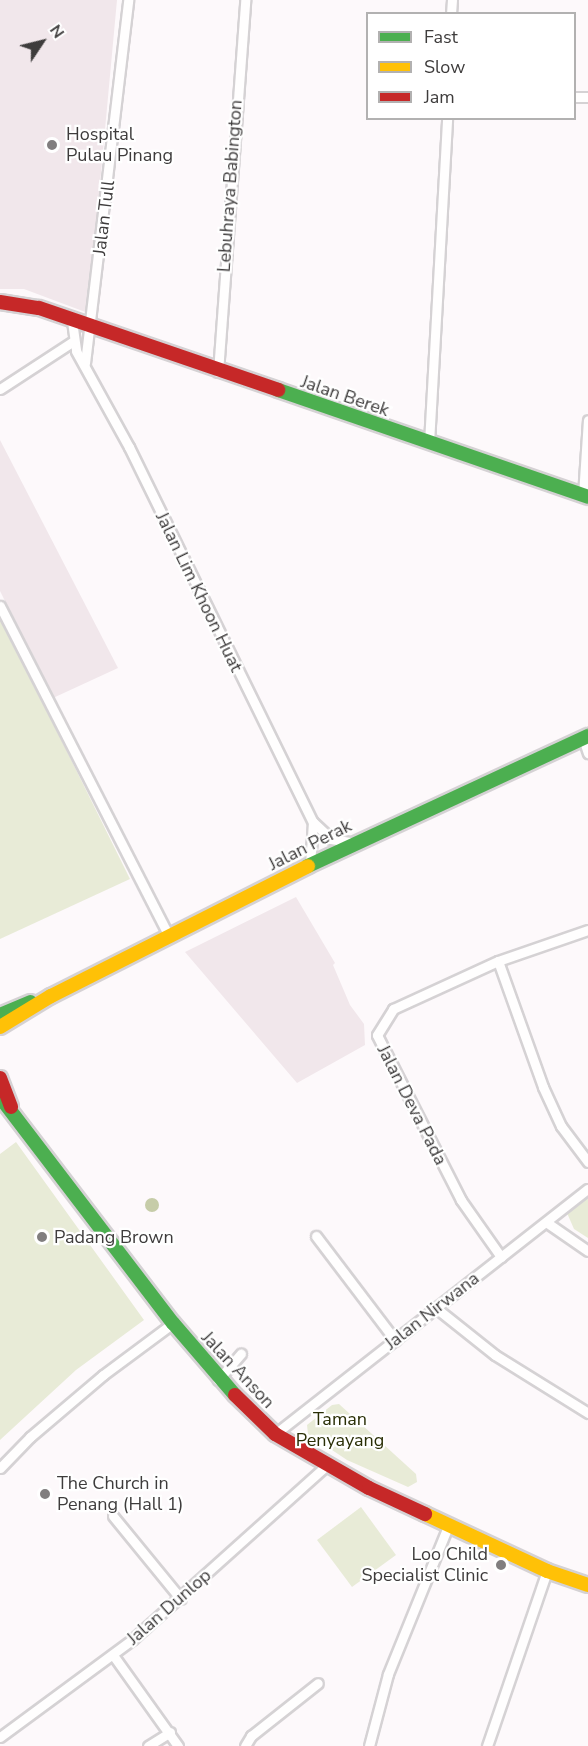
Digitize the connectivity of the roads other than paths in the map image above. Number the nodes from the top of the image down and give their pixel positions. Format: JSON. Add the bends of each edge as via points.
{"nodes":[{"id":1,"x":128,"y":0,"type":"edge"},
{"id":2,"x":245,"y":0,"type":"edge"},
{"id":3,"x":447,"y":120,"type":"edge"},
{"id":4,"x":0,"y":302,"type":"edge"},
{"id":5,"x":72,"y":321,"type":"junction"},
{"id":6,"x":90,"y":329,"type":"junction"},
{"id":7,"x":72,"y":342,"type":"junction"},
{"id":8,"x":85,"y":363,"type":"junction"},
{"id":9,"x":218,"y":372,"type":"junction"},
{"id":10,"x":0,"y":389,"type":"edge"},
{"id":11,"x":588,"y":420,"type":"edge"},
{"id":12,"x":429,"y":443,"type":"junction"},
{"id":13,"x":586,"y":496,"type":"edge"},
{"id":14,"x":0,"y":606,"type":"edge"},
{"id":15,"x":585,"y":737,"type":"edge"},
{"id":16,"x":588,"y":753,"type":"edge"},
{"id":17,"x":313,"y":822,"type":"junction"},
{"id":18,"x":356,"y":842,"type":"junction"},
{"id":19,"x":310,"y":865,"type":"junction"},
{"id":20,"x":588,"y":930,"type":"edge"},
{"id":21,"x":169,"y":936,"type":"junction"},
{"id":22,"x":498,"y":961,"type":"junction"},
{"id":23,"x":51,"y":996,"type":"junction"},
{"id":24,"x":0,"y":1015,"type":"edge"},
{"id":25,"x":0,"y":1027,"type":"edge"},
{"id":26,"x":0,"y":1078,"type":"edge"},
{"id":27,"x":0,"y":1097,"type":"edge"},
{"id":28,"x":11,"y":1107,"type":"junction"},
{"id":29,"x":588,"y":1162,"type":"edge"},
{"id":30,"x":588,"y":1189,"type":"edge"},
{"id":31,"x":546,"y":1222,"type":"junction"},
{"id":32,"x":316,"y":1236,"type":"dead end"},
{"id":33,"x":588,"y":1251,"type":"edge"},
{"id":34,"x":501,"y":1257,"type":"junction"},
{"id":35,"x":436,"y":1308,"type":"junction"},
{"id":36,"x":173,"y":1323,"type":"junction"},
{"id":37,"x":394,"y":1340,"type":"junction"},
{"id":38,"x":241,"y":1354,"type":"dead end"},
{"id":39,"x":218,"y":1380,"type":"junction"},
{"id":40,"x":588,"y":1413,"type":"edge"},
{"id":41,"x":275,"y":1434,"type":"junction"},
{"id":42,"x":328,"y":1464,"type":"junction"},
{"id":43,"x":0,"y":1468,"type":"edge"},
{"id":44,"x":113,"y":1516,"type":"dead end"},
{"id":45,"x":448,"y":1526,"type":"junction"},
{"id":46,"x":547,"y":1570,"type":"junction"},
{"id":47,"x":588,"y":1585,"type":"edge"},
{"id":48,"x":181,"y":1599,"type":"junction"},
{"id":49,"x":112,"y":1654,"type":"junction"},
{"id":50,"x":318,"y":1683,"type":"dead end"},
{"id":51,"x":170,"y":1732,"type":"junction"},
{"id":52,"x":0,"y":1737,"type":"edge"},
{"id":53,"x":148,"y":1746,"type":"edge"},
{"id":54,"x":178,"y":1746,"type":"edge"},
{"id":55,"x":245,"y":1746,"type":"edge"},
{"id":56,"x":369,"y":1746,"type":"edge"},
{"id":57,"x":487,"y":1746,"type":"edge"}],
"edges":[{"from":1,"to":6,"type":"street","name":"Jalan Tull"},
{"from":2,"to":9,"type":"street","name":"Lebuhraya Babington"},
{"from":3,"to":12,"type":"street"},
{"from":4,"to":5,"type":"main road","name":"Jalan Berek","via":[[39,308]]},
{"from":5,"to":6,"type":"main road","name":"Jalan Berek"},
{"from":5,"to":7,"type":"street"},
{"from":6,"to":8,"type":"street"},
{"from":6,"to":9,"type":"main road","name":"Jalan Berek"},
{"from":7,"to":8,"type":"street","name":"Jalan Lim Khoon Huat"},
{"from":7,"to":10,"type":"street"},
{"from":8,"to":17,"type":"street","name":"Jalan Lim Khoon Huat"},
{"from":9,"to":12,"type":"main road","name":"Jalan Berek"},
{"from":11,"to":13,"type":"street"},
{"from":12,"to":13,"type":"main road","name":"Jalan Berek"},
{"from":14,"to":21,"type":"street"},
{"from":15,"to":16,"type":"street"},
{"from":15,"to":18,"type":"main road","name":"Jalan Perak"},
{"from":17,"to":18,"type":"street","name":"Jalan Lim Khoon Huat","via":[[331,839]]},
{"from":17,"to":19,"type":"street"},
{"from":18,"to":19,"type":"main road","name":"Jalan Perak"},
{"from":19,"to":21,"type":"main road","name":"Jalan Perak"},
{"from":20,"to":22,"type":"street","name":"Jalan Deva Pada"},
{"from":21,"to":23,"type":"main road","name":"Jalan Perak"},
{"from":22,"to":29,"type":"street","via":[[543,1087],[561,1126]]},
{"from":22,"to":34,"type":"street","name":"Jalan Deva Pada","via":[[393,1009],[377,1035],[461,1200]]},
{"from":23,"to":24,"type":"main road","name":"Jalan Perak"},
{"from":23,"to":25,"type":"main road","name":"Jalan Perak"},
{"from":26,"to":28,"type":"main road"},
{"from":27,"to":28,"type":"main road"},
{"from":28,"to":36,"type":"main road","name":"Jalan Anson"},
{"from":30,"to":31,"type":"street","name":"Jalan Nirwana"},
{"from":31,"to":33,"type":"street"},
{"from":31,"to":34,"type":"street","name":"Jalan Nirwana"},
{"from":32,"to":37,"type":"street"},
{"from":34,"to":35,"type":"street","name":"Jalan Nirwana"},
{"from":35,"to":37,"type":"street","name":"Jalan Nirwana"},
{"from":35,"to":40,"type":"street","via":[[495,1355]]},
{"from":36,"to":39,"type":"main road","name":"Jalan Anson"},
{"from":36,"to":43,"type":"street","via":[[103,1375]]},
{"from":37,"to":41,"type":"street","name":"Jalan Nirwana"},
{"from":38,"to":39,"type":"street"},
{"from":39,"to":41,"type":"main road","name":"Jalan Anson"},
{"from":41,"to":42,"type":"main road","name":"Jalan Anson"},
{"from":42,"to":45,"type":"main road","name":"Jalan Anson"},
{"from":42,"to":48,"type":"street","name":"Jalan Dunlop"},
{"from":44,"to":48,"type":"street"},
{"from":45,"to":46,"type":"main road","name":"Jalan Anson"},
{"from":45,"to":56,"type":"street","via":[[388,1674]]},
{"from":46,"to":47,"type":"main road","name":"Jalan Anson"},
{"from":46,"to":57,"type":"street"},
{"from":48,"to":49,"type":"street","name":"Jalan Dunlop"},
{"from":49,"to":51,"type":"street"},
{"from":49,"to":52,"type":"street","name":"Jalan Dunlop"},
{"from":50,"to":55,"type":"street","via":[[251,1736]]},
{"from":51,"to":53,"type":"street"},
{"from":51,"to":54,"type":"street"}]}
